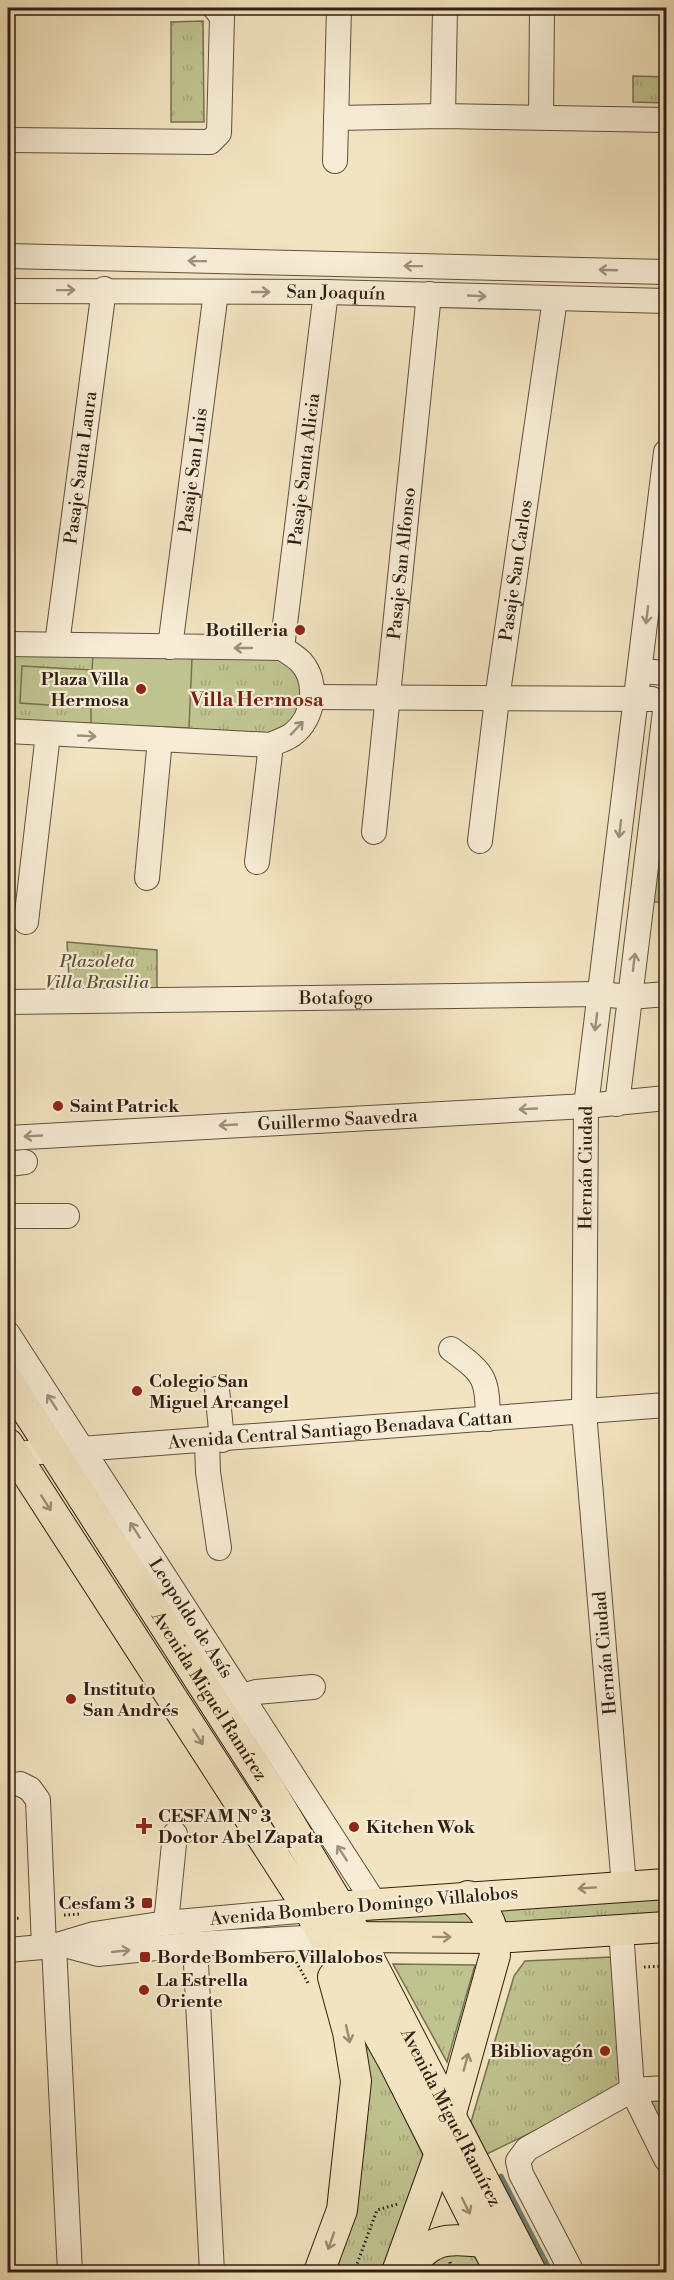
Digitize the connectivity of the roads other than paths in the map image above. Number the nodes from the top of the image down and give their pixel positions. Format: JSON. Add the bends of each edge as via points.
{"nodes":[{"id":1,"x":339,"y":8,"type":"edge"},
{"id":2,"x":445,"y":8,"type":"edge"},
{"id":3,"x":542,"y":8,"type":"edge"},
{"id":4,"x":218,"y":12,"type":"edge"},
{"id":5,"x":443,"y":116,"type":"junction"},
{"id":6,"x":541,"y":117,"type":"junction"},
{"id":7,"x":336,"y":118,"type":"junction"},
{"id":8,"x":666,"y":120,"type":"edge"},
{"id":9,"x":8,"y":140,"type":"edge"},
{"id":10,"x":335,"y":161,"type":"dead end"},
{"id":11,"x":8,"y":256,"type":"edge"},
{"id":12,"x":666,"y":272,"type":"edge"},
{"id":13,"x":104,"y":289,"type":"junction"},
{"id":14,"x":8,"y":291,"type":"edge"},
{"id":15,"x":216,"y":292,"type":"junction"},
{"id":16,"x":326,"y":292,"type":"junction"},
{"id":17,"x":429,"y":294,"type":"junction"},
{"id":18,"x":555,"y":299,"type":"junction"},
{"id":19,"x":666,"y":301,"type":"edge"},
{"id":20,"x":666,"y":452,"type":"edge"},
{"id":21,"x":660,"y":556,"type":"edge"},
{"id":22,"x":8,"y":644,"type":"edge"},
{"id":23,"x":57,"y":644,"type":"junction"},
{"id":24,"x":170,"y":647,"type":"junction"},
{"id":25,"x":282,"y":648,"type":"junction"},
{"id":26,"x":640,"y":671,"type":"junction"},
{"id":27,"x":666,"y":673,"type":"edge"},
{"id":28,"x":313,"y":697,"type":"junction"},
{"id":29,"x":636,"y":697,"type":"junction"},
{"id":30,"x":388,"y":699,"type":"junction"},
{"id":31,"x":497,"y":699,"type":"junction"},
{"id":32,"x":666,"y":702,"type":"edge"},
{"id":33,"x":8,"y":732,"type":"edge"},
{"id":34,"x":48,"y":734,"type":"junction"},
{"id":35,"x":160,"y":739,"type":"junction"},
{"id":36,"x":271,"y":745,"type":"junction"},
{"id":37,"x":625,"y":789,"type":"junction"},
{"id":38,"x":661,"y":793,"type":"edge"},
{"id":39,"x":374,"y":832,"type":"dead end"},
{"id":40,"x":480,"y":841,"type":"dead end"},
{"id":41,"x":257,"y":862,"type":"dead end"},
{"id":42,"x":147,"y":878,"type":"dead end"},
{"id":43,"x":26,"y":922,"type":"dead end"},
{"id":44,"x":600,"y":994,"type":"junction"},
{"id":45,"x":666,"y":994,"type":"edge"},
{"id":46,"x":630,"y":997,"type":"junction"},
{"id":47,"x":8,"y":1002,"type":"edge"},
{"id":48,"x":666,"y":1098,"type":"edge"},
{"id":49,"x":617,"y":1104,"type":"junction"},
{"id":50,"x":586,"y":1106,"type":"junction"},
{"id":51,"x":8,"y":1138,"type":"edge"},
{"id":52,"x":8,"y":1216,"type":"edge"},
{"id":53,"x":67,"y":1216,"type":"dead end"},
{"id":54,"x":8,"y":1334,"type":"edge"},
{"id":55,"x":451,"y":1349,"type":"dead end"},
{"id":56,"x":8,"y":1381,"type":"edge"},
{"id":57,"x":217,"y":1389,"type":"dead end"},
{"id":58,"x":666,"y":1405,"type":"edge"},
{"id":59,"x":584,"y":1412,"type":"junction"},
{"id":60,"x":488,"y":1419,"type":"junction"},
{"id":61,"x":214,"y":1440,"type":"junction"},
{"id":62,"x":11,"y":1449,"type":"edge"},
{"id":63,"x":52,"y":1449,"type":"junction"},
{"id":64,"x":84,"y":1451,"type":"junction"},
{"id":65,"x":219,"y":1548,"type":"dead end"},
{"id":66,"x":312,"y":1687,"type":"dead end"},
{"id":67,"x":242,"y":1696,"type":"junction"},
{"id":68,"x":20,"y":1784,"type":"dead end"},
{"id":69,"x":175,"y":1834,"type":"dead end"},
{"id":70,"x":666,"y":1884,"type":"edge"},
{"id":71,"x":624,"y":1886,"type":"junction"},
{"id":72,"x":468,"y":1896,"type":"junction"},
{"id":73,"x":374,"y":1902,"type":"junction"},
{"id":74,"x":323,"y":1907,"type":"junction"},
{"id":75,"x":166,"y":1923,"type":"junction"},
{"id":76,"x":666,"y":1927,"type":"edge"},
{"id":77,"x":621,"y":1930,"type":"junction"},
{"id":78,"x":322,"y":1937,"type":"junction"},
{"id":79,"x":358,"y":1937,"type":"junction"},
{"id":80,"x":495,"y":1938,"type":"junction"},
{"id":81,"x":195,"y":1944,"type":"junction"},
{"id":82,"x":54,"y":1946,"type":"junction"},
{"id":83,"x":8,"y":1950,"type":"edge"},
{"id":84,"x":666,"y":2088,"type":"edge"},
{"id":85,"x":632,"y":2090,"type":"junction"},
{"id":86,"x":450,"y":2118,"type":"junction"},
{"id":87,"x":440,"y":2153,"type":"junction"},
{"id":88,"x":666,"y":2159,"type":"edge"},
{"id":89,"x":484,"y":2242,"type":"junction"},
{"id":90,"x":70,"y":2272,"type":"edge"},
{"id":91,"x":212,"y":2272,"type":"edge"},
{"id":92,"x":319,"y":2272,"type":"edge"},
{"id":93,"x":397,"y":2272,"type":"edge"},
{"id":94,"x":405,"y":2272,"type":"edge"},
{"id":95,"x":500,"y":2272,"type":"edge"},
{"id":96,"x":531,"y":2272,"type":"edge"},
{"id":97,"x":572,"y":2272,"type":"edge"}],
"edges":[{"from":1,"to":7,"type":"street"},
{"from":2,"to":5,"type":"street"},
{"from":3,"to":6,"type":"street"},
{"from":4,"to":9,"type":"street","via":[[219,133],[210,142]]},
{"from":5,"to":6,"type":"street"},
{"from":5,"to":7,"type":"street"},
{"from":6,"to":8,"type":"street"},
{"from":7,"to":10,"type":"street"},
{"from":12,"to":11,"type":"street","name":"San Joaquín","one_way":true},
{"from":14,"to":13,"type":"street","name":"San Joaquín","one_way":true},
{"from":13,"to":15,"type":"street","name":"San Joaquín"},
{"from":13,"to":23,"type":"street","name":"Pasaje Santa Laura"},
{"from":15,"to":16,"type":"street","name":"San Joaquín","one_way":true},
{"from":15,"to":24,"type":"street","name":"Pasaje San Luis"},
{"from":16,"to":17,"type":"street","name":"San Joaquín"},
{"from":16,"to":25,"type":"street","name":"Pasaje Santa Alicia"},
{"from":17,"to":18,"type":"street","name":"San Joaquín","one_way":true},
{"from":17,"to":30,"type":"street","name":"Pasaje San Alfonso"},
{"from":18,"to":19,"type":"street","name":"San Joaquín"},
{"from":18,"to":31,"type":"street","name":"Pasaje San Carlos"},
{"from":20,"to":21,"type":"street","name":"Hernán Ciudad"},
{"from":21,"to":26,"type":"street","name":"Hernán Ciudad","one_way":true},
{"from":22,"to":23,"type":"street"},
{"from":23,"to":24,"type":"street"},
{"from":25,"to":24,"type":"street","one_way":true},
{"from":25,"to":28,"type":"street","via":[[301,662],[311,680]]},
{"from":26,"to":27,"type":"street"},
{"from":26,"to":29,"type":"street","name":"Hernán Ciudad"},
{"from":28,"to":30,"type":"street"},
{"from":36,"to":28,"type":"street","one_way":true,"via":[[293,734],[307,717]]},
{"from":29,"to":31,"type":"street"},
{"from":29,"to":32,"type":"street"},
{"from":29,"to":37,"type":"street","name":"Hernán Ciudad"},
{"from":30,"to":31,"type":"street"},
{"from":30,"to":39,"type":"street","name":"Pasaje San Alfonso"},
{"from":31,"to":40,"type":"street","name":"Pasaje San Carlos"},
{"from":32,"to":38,"type":"street","name":"Hernán Ciudad"},
{"from":33,"to":34,"type":"street"},
{"from":34,"to":35,"type":"street","one_way":true},
{"from":34,"to":43,"type":"street"},
{"from":35,"to":36,"type":"street"},
{"from":35,"to":42,"type":"street"},
{"from":36,"to":41,"type":"street"},
{"from":37,"to":38,"type":"street"},
{"from":37,"to":44,"type":"street","name":"Hernán Ciudad","one_way":true},
{"from":46,"to":38,"type":"street","name":"Hernán Ciudad","one_way":true},
{"from":44,"to":46,"type":"street","name":"Botafogo"},
{"from":44,"to":47,"type":"street","name":"Botafogo"},
{"from":44,"to":50,"type":"street","name":"Hernán Ciudad","one_way":true},
{"from":45,"to":46,"type":"street","name":"Botafogo"},
{"from":46,"to":49,"type":"street","name":"Hernán Ciudad"},
{"from":48,"to":49,"type":"street","name":"Guillermo Saavedra"},
{"from":49,"to":50,"type":"street","name":"Guillermo Saavedra"},
{"from":50,"to":51,"type":"street","name":"Guillermo Saavedra","one_way":true},
{"from":50,"to":59,"type":"street","name":"Hernán Ciudad"},
{"from":52,"to":53,"type":"street"},
{"from":64,"to":54,"type":"street","name":"Leopoldo de Asís","one_way":true},
{"from":55,"to":60,"type":"street","via":[[483,1376]]},
{"from":56,"to":63,"type":"main road","name":"Avenida Miguel Ramírez"},
{"from":57,"to":61,"type":"street"},
{"from":58,"to":59,"type":"street","name":"Avenida Central Santiago Benadava Cattan"},
{"from":59,"to":60,"type":"street","name":"Avenida Central Santiago Benadava Cattan"},
{"from":59,"to":71,"type":"street","name":"Hernán Ciudad"},
{"from":60,"to":61,"type":"street","name":"Avenida Central Santiago Benadava Cattan"},
{"from":61,"to":64,"type":"street","name":"Avenida Central Santiago Benadava Cattan"},
{"from":61,"to":65,"type":"street","via":[[208,1472]]},
{"from":62,"to":63,"type":"street","name":"Avenida Central Santiago Benadava Cattan"},
{"from":62,"to":74,"type":"main road","name":"Avenida Miguel Ramírez","one_way":true},
{"from":63,"to":64,"type":"street","name":"Avenida Central Santiago Benadava Cattan"},
{"from":63,"to":74,"type":"main road","name":"Avenida Miguel Ramírez","via":[[270,1790]]},
{"from":67,"to":64,"type":"street","name":"Leopoldo de Asís","one_way":true},
{"from":66,"to":67,"type":"street"},
{"from":73,"to":67,"type":"street","name":"Leopoldo de Asís","one_way":true},
{"from":68,"to":82,"type":"street","via":[[38,1800]]},
{"from":69,"to":75,"type":"street"},
{"from":70,"to":71,"type":"main road","name":"Avenida Bombero Domingo Villalobos"},
{"from":71,"to":72,"type":"main road","name":"Avenida Bombero Domingo Villalobos","one_way":true},
{"from":72,"to":73,"type":"main road","name":"Avenida Bombero Domingo Villalobos"},
{"from":72,"to":80,"type":"main road","via":[[487,1915]]},
{"from":73,"to":74,"type":"main road","name":"Avenida Bombero Domingo Villalobos"},
{"from":74,"to":75,"type":"street","name":"Avenida Bombero Domingo Villalobos"},
{"from":74,"to":78,"type":"main road","name":"Avenida Miguel Ramírez"},
{"from":74,"to":79,"type":"main road","name":"Avenida Miguel Ramírez"},
{"from":75,"to":82,"type":"street","name":"Avenida Bombero Domingo Villalobos","via":[[94,1934]]},
{"from":76,"to":77,"type":"main road","name":"Avenida Bombero Domingo Villalobos"},
{"from":77,"to":80,"type":"main road","name":"Avenida Bombero Domingo Villalobos"},
{"from":77,"to":85,"type":"street"},
{"from":78,"to":79,"type":"main road","name":"Avenida Bombero Domingo Villalobos"},
{"from":78,"to":81,"type":"street","name":"Avenida Bombero Domingo Villalobos"},
{"from":78,"to":87,"type":"main road","name":"Avenida Miguel Ramírez"},
{"from":78,"to":92,"type":"main road","one_way":true,"via":[[348,2032],[356,2081],[342,2210]]},
{"from":79,"to":80,"type":"main road","name":"Avenida Bombero Domingo Villalobos","one_way":true},
{"from":79,"to":86,"type":"main road","name":"Avenida Miguel Ramírez"},
{"from":86,"to":80,"type":"main road","one_way":true,"via":[[495,1955]]},
{"from":82,"to":81,"type":"street","name":"Avenida Bombero Domingo Villalobos","one_way":true,"via":[[98,1954]]},
{"from":81,"to":91,"type":"street"},
{"from":82,"to":83,"type":"street","name":"Avenida Bombero Domingo Villalobos"},
{"from":82,"to":90,"type":"street"},
{"from":84,"to":85,"type":"street"},
{"from":85,"to":88,"type":"street"},
{"from":85,"to":97,"type":"street","name":"Avenida Miguel Ramírez","via":[[527,2149],[518,2161]]},
{"from":86,"to":87,"type":"main road"},
{"from":86,"to":96,"type":"main road","name":"Avenida Miguel Ramírez"},
{"from":87,"to":89,"type":"main road","name":"Avenida Miguel Ramírez","one_way":true},
{"from":87,"to":93,"type":"main road"},
{"from":89,"to":94,"type":"main road","via":[[450,2239],[425,2248]]},
{"from":89,"to":95,"type":"main road","name":"Avenida Miguel Ramírez"}]}
